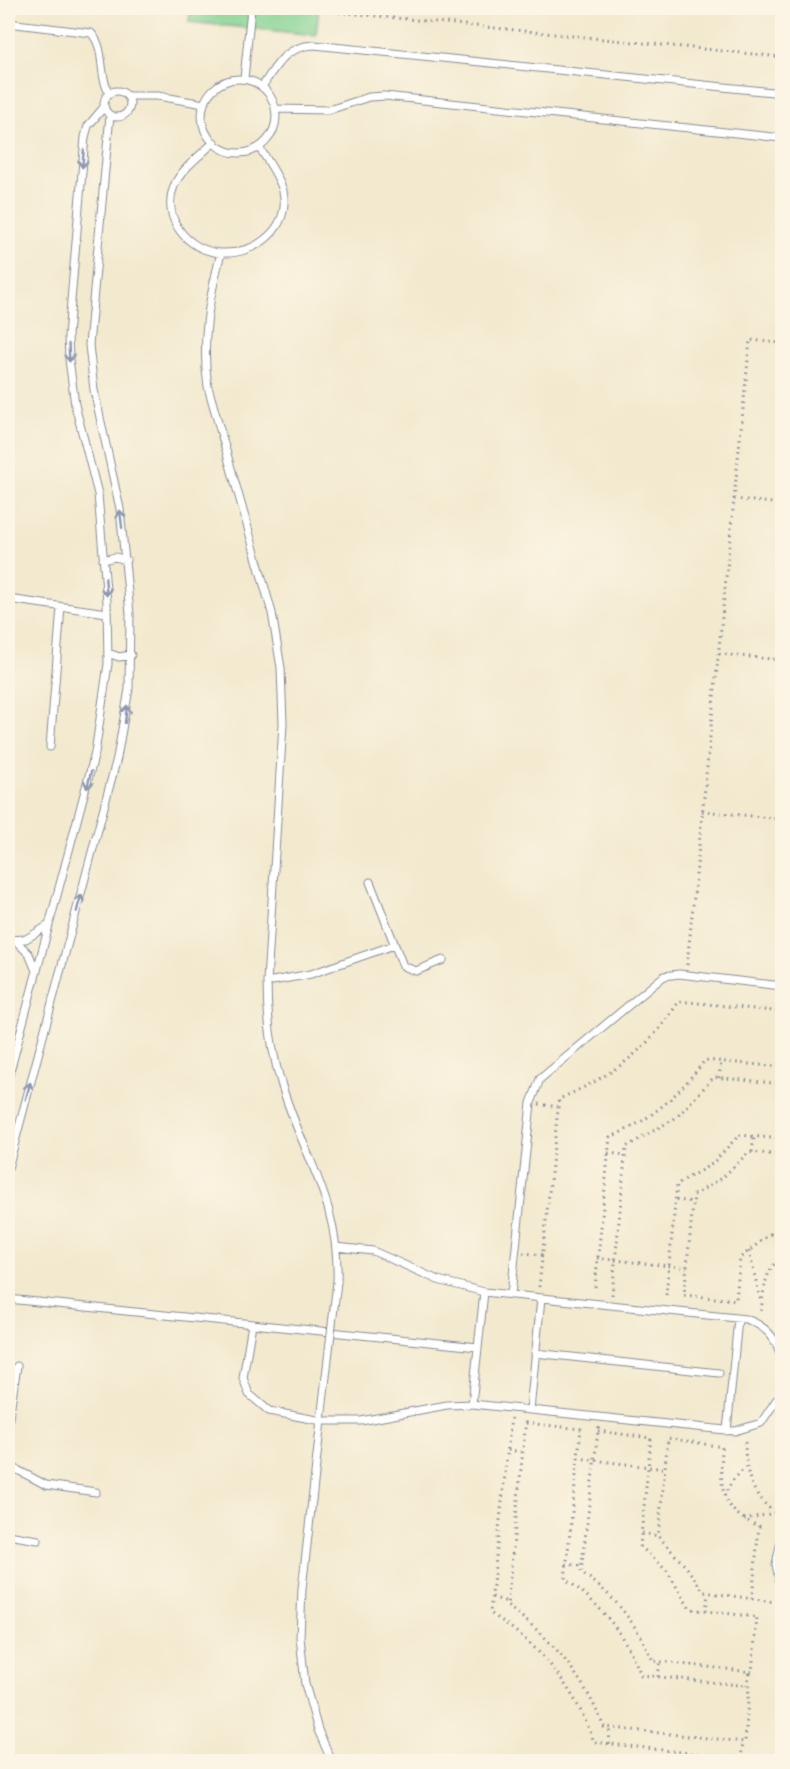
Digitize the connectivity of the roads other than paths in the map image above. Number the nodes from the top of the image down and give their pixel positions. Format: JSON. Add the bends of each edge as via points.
{"nodes":[{"id":1,"x":250,"y":8,"type":"edge"},
{"id":2,"x":8,"y":23,"type":"edge"},
{"id":3,"x":244,"y":79,"type":"junction"},
{"id":4,"x":262,"y":87,"type":"junction"},
{"id":5,"x":109,"y":93,"type":"junction"},
{"id":6,"x":783,"y":93,"type":"edge"},
{"id":7,"x":128,"y":96,"type":"junction"},
{"id":8,"x":204,"y":104,"type":"junction"},
{"id":9,"x":104,"y":107,"type":"junction"},
{"id":10,"x":275,"y":109,"type":"junction"},
{"id":11,"x":110,"y":115,"type":"junction"},
{"id":12,"x":783,"y":138,"type":"edge"},
{"id":13,"x":214,"y":142,"type":"junction"},
{"id":14,"x":259,"y":147,"type":"junction"},
{"id":15,"x":221,"y":253,"type":"junction"},
{"id":16,"x":103,"y":560,"type":"junction"},
{"id":17,"x":126,"y":560,"type":"junction"},
{"id":18,"x":8,"y":599,"type":"edge"},
{"id":19,"x":61,"y":607,"type":"junction"},
{"id":20,"x":107,"y":614,"type":"junction"},
{"id":21,"x":108,"y":653,"type":"junction"},
{"id":22,"x":131,"y":655,"type":"junction"},
{"id":23,"x":50,"y":747,"type":"dead end"},
{"id":24,"x":370,"y":882,"type":"dead end"},
{"id":25,"x":49,"y":925,"type":"junction"},
{"id":26,"x":8,"y":940,"type":"edge"},
{"id":27,"x":16,"y":941,"type":"junction"},
{"id":28,"x":394,"y":945,"type":"junction"},
{"id":29,"x":443,"y":960,"type":"dead end"},
{"id":30,"x":36,"y":971,"type":"junction"},
{"id":31,"x":267,"y":982,"type":"junction"},
{"id":32,"x":783,"y":986,"type":"edge"},
{"id":33,"x":8,"y":1079,"type":"edge"},
{"id":34,"x":8,"y":1168,"type":"edge"},
{"id":35,"x":336,"y":1247,"type":"junction"},
{"id":36,"x":484,"y":1292,"type":"junction"},
{"id":37,"x":511,"y":1295,"type":"junction"},
{"id":38,"x":540,"y":1298,"type":"junction"},
{"id":39,"x":8,"y":1299,"type":"edge"},
{"id":40,"x":738,"y":1318,"type":"junction"},
{"id":41,"x":252,"y":1324,"type":"junction"},
{"id":42,"x":478,"y":1347,"type":"junction"},
{"id":43,"x":535,"y":1353,"type":"junction"},
{"id":44,"x":781,"y":1359,"type":"edge"},
{"id":45,"x":17,"y":1366,"type":"dead end"},
{"id":46,"x":719,"y":1373,"type":"dead end"},
{"id":47,"x":9,"y":1398,"type":"edge"},
{"id":48,"x":777,"y":1400,"type":"dead end"},
{"id":49,"x":472,"y":1404,"type":"junction"},
{"id":50,"x":530,"y":1410,"type":"junction"},
{"id":51,"x":322,"y":1421,"type":"junction"},
{"id":52,"x":8,"y":1424,"type":"edge"},
{"id":53,"x":726,"y":1431,"type":"junction"},
{"id":54,"x":8,"y":1465,"type":"edge"},
{"id":55,"x":96,"y":1492,"type":"dead end"},
{"id":56,"x":8,"y":1535,"type":"edge"},
{"id":57,"x":783,"y":1537,"type":"edge"},
{"id":58,"x":38,"y":1540,"type":"dead end"},
{"id":59,"x":783,"y":1594,"type":"edge"},
{"id":60,"x":332,"y":1761,"type":"edge"}],
"edges":[{"from":1,"to":3,"type":"lane"},
{"from":2,"to":5,"type":"lane","via":[[92,33],[99,44],[102,79]]},
{"from":3,"to":4,"type":"lane"},
{"from":3,"to":8,"type":"lane","via":[[220,84]]},
{"from":4,"to":6,"type":"lane","via":[[283,56],[297,47],[314,45]]},
{"from":4,"to":10,"type":"lane","via":[[271,96]]},
{"from":5,"to":7,"type":"lane","via":[[119,91]]},
{"from":5,"to":9,"type":"lane"},
{"from":7,"to":8,"type":"lane","via":[[158,96]]},
{"from":7,"to":11,"type":"lane","via":[[128,111],[120,117]]},
{"from":8,"to":13,"type":"lane","via":[[203,120]]},
{"from":9,"to":11,"type":"lane"},
{"from":9,"to":16,"type":"lane","one_way":true,"via":[[88,126],[85,137],[68,336],[75,405],[98,494]]},
{"from":10,"to":12,"type":"lane","via":[[329,110],[385,96]]},
{"from":10,"to":14,"type":"lane","via":[[274,126]]},
{"from":17,"to":11,"type":"lane","one_way":true,"via":[[89,345]]},
{"from":13,"to":14,"type":"lane","via":[[236,152]]},
{"from":13,"to":15,"type":"lane","via":[[175,183],[170,212],[174,226],[191,242]]},
{"from":14,"to":15,"type":"lane","via":[[283,190],[280,223],[270,237],[256,245]]},
{"from":15,"to":31,"type":"lane","via":[[206,318],[206,379],[272,613],[281,668],[283,724]]},
{"from":16,"to":17,"type":"lane"},
{"from":16,"to":20,"type":"lane","one_way":true},
{"from":17,"to":22,"type":"lane"},
{"from":18,"to":19,"type":"lane"},
{"from":19,"to":20,"type":"lane"},
{"from":19,"to":23,"type":"lane"},
{"from":20,"to":21,"type":"lane"},
{"from":21,"to":22,"type":"lane","via":[[119,657]]},
{"from":21,"to":25,"type":"lane","one_way":true,"via":[[95,753]]},
{"from":34,"to":22,"type":"lane","one_way":true,"via":[[117,758],[125,724]]},
{"from":24,"to":28,"type":"lane"},
{"from":25,"to":27,"type":"lane"},
{"from":25,"to":30,"type":"lane"},
{"from":26,"to":27,"type":"lane"},
{"from":27,"to":30,"type":"lane","via":[[29,954]]},
{"from":28,"to":29,"type":"lane","via":[[403,966],[409,970]]},
{"from":28,"to":31,"type":"lane","via":[[311,974]]},
{"from":30,"to":33,"type":"lane"},
{"from":31,"to":35,"type":"lane","via":[[270,1034],[279,1077],[318,1175]]},
{"from":32,"to":37,"type":"lane","via":[[679,974],[664,976],[546,1072],[531,1103]]},
{"from":35,"to":36,"type":"lane","via":[[373,1251],[438,1280]]},
{"from":35,"to":51,"type":"lane","bridge":true,"via":[[337,1282]]},
{"from":36,"to":37,"type":"lane"},
{"from":36,"to":42,"type":"lane"},
{"from":37,"to":38,"type":"lane"},
{"from":38,"to":40,"type":"lane"},
{"from":38,"to":43,"type":"lane"},
{"from":39,"to":41,"type":"lane"},
{"from":40,"to":44,"type":"lane","via":[[755,1322],[770,1333]]},
{"from":40,"to":53,"type":"lane"},
{"from":41,"to":42,"type":"lane"},
{"from":41,"to":51,"type":"lane","via":[[243,1369],[249,1394],[269,1411]]},
{"from":42,"to":49,"type":"lane"},
{"from":43,"to":46,"type":"lane"},
{"from":43,"to":50,"type":"lane"},
{"from":45,"to":47,"type":"lane"},
{"from":47,"to":52,"type":"lane"},
{"from":48,"to":53,"type":"lane","via":[[761,1423],[744,1431]]},
{"from":49,"to":50,"type":"lane"},
{"from":49,"to":51,"type":"lane","via":[[361,1421]]},
{"from":50,"to":53,"type":"lane"},
{"from":51,"to":60,"type":"lane","via":[[300,1637],[305,1684]]},
{"from":54,"to":55,"type":"lane","via":[[46,1485]]},
{"from":56,"to":58,"type":"lane"},
{"from":57,"to":59,"type":"lane","via":[[776,1564]]}]}
